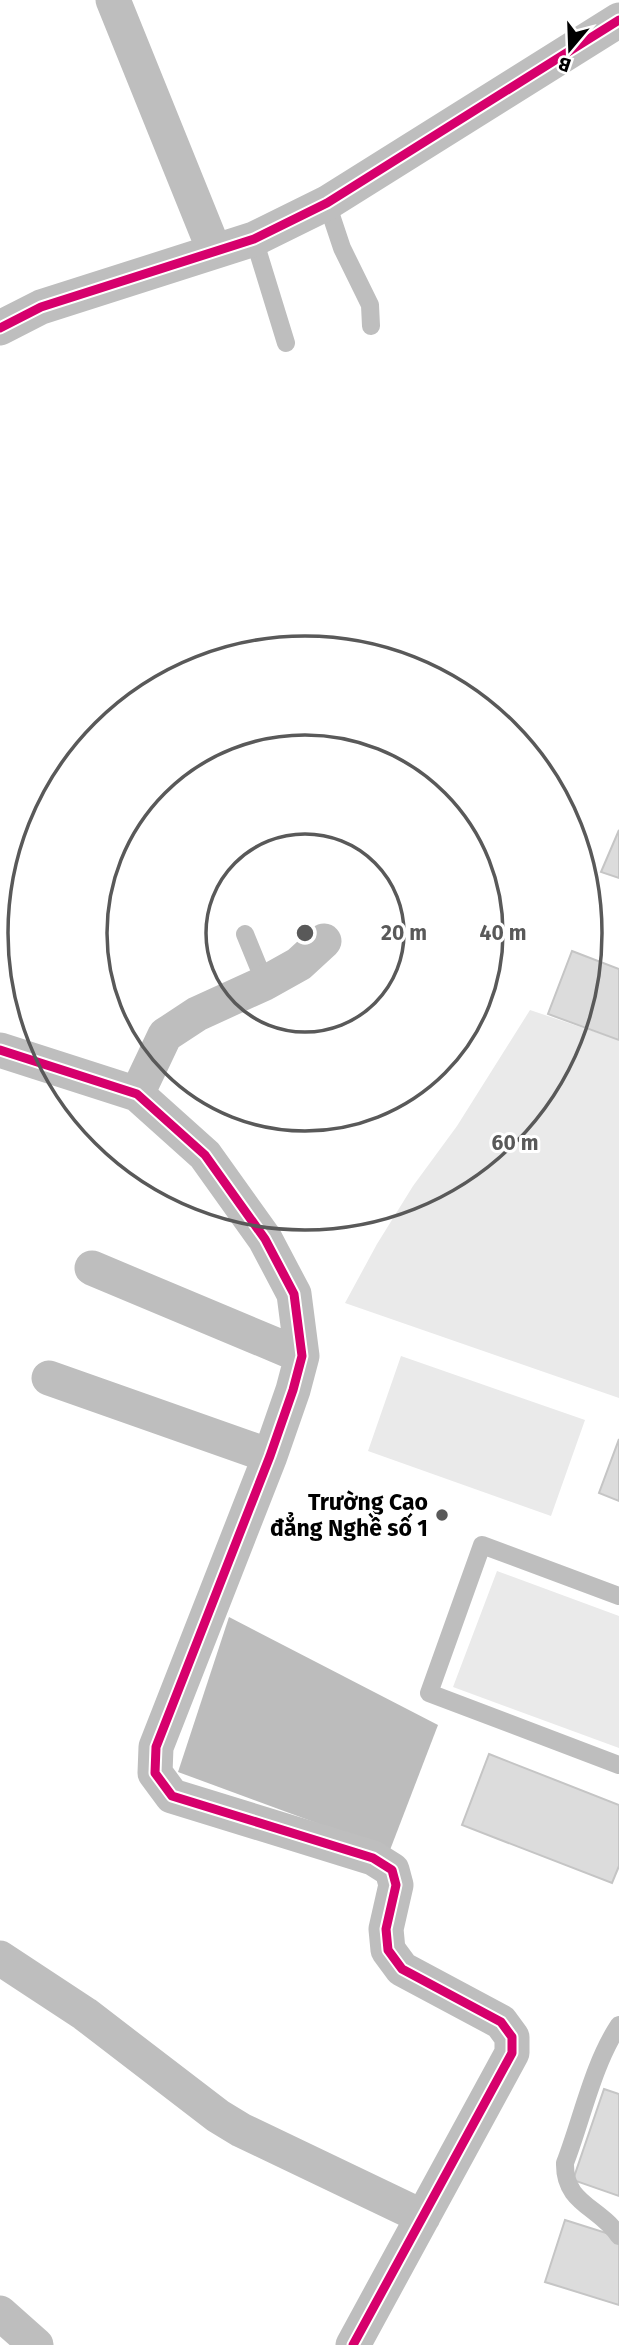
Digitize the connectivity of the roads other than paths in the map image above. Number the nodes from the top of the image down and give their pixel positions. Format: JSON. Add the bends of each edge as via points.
{"nodes":[{"id":1,"x":113,"y":0,"type":"edge"},
{"id":2,"x":619,"y":20,"type":"edge"},
{"id":3,"x":327,"y":203,"type":"junction"},
{"id":4,"x":254,"y":239,"type":"junction"},
{"id":5,"x":214,"y":250,"type":"junction"},
{"id":6,"x":371,"y":326,"type":"dead end"},
{"id":7,"x":0,"y":328,"type":"edge"},
{"id":8,"x":286,"y":343,"type":"dead end"},
{"id":9,"x":245,"y":934,"type":"dead end"},
{"id":10,"x":324,"y":941,"type":"dead end"},
{"id":11,"x":265,"y":983,"type":"junction"},
{"id":12,"x":0,"y":1050,"type":"edge"},
{"id":13,"x":137,"y":1094,"type":"junction"},
{"id":14,"x":92,"y":1268,"type":"dead end"},
{"id":15,"x":302,"y":1356,"type":"junction"},
{"id":16,"x":49,"y":1378,"type":"dead end"},
{"id":17,"x":270,"y":1455,"type":"junction"},
{"id":18,"x":619,"y":1596,"type":"edge"},
{"id":19,"x":619,"y":1765,"type":"edge"},
{"id":20,"x":0,"y":1958,"type":"edge"},
{"id":21,"x":619,"y":2025,"type":"edge"},
{"id":22,"x":423,"y":2217,"type":"junction"},
{"id":23,"x":619,"y":2236,"type":"edge"},
{"id":24,"x":0,"y":2313,"type":"edge"},
{"id":25,"x":36,"y":2345,"type":"edge"},
{"id":26,"x":353,"y":2345,"type":"edge"}],
"edges":[{"from":1,"to":5,"type":"street"},
{"from":2,"to":3,"type":"street"},
{"from":3,"to":4,"type":"street"},
{"from":3,"to":6,"type":"lane","via":[[342,248],[370,305]]},
{"from":4,"to":5,"type":"street"},
{"from":4,"to":8,"type":"lane"},
{"from":5,"to":7,"type":"street","via":[[41,307]]},
{"from":9,"to":11,"type":"lane"},
{"from":10,"to":11,"type":"street","via":[[299,964]]},
{"from":11,"to":13,"type":"street","via":[[197,1014],[165,1035]]},
{"from":12,"to":13,"type":"street"},
{"from":13,"to":15,"type":"street","via":[[205,1155],[265,1240],[294,1294]]},
{"from":14,"to":15,"type":"street"},
{"from":15,"to":17,"type":"street"},
{"from":16,"to":17,"type":"street"},
{"from":17,"to":22,"type":"street","via":[[156,1746],[155,1773],[172,1796],[373,1858],[392,1870],[396,1885],[386,1929],[388,1950],[402,1969],[501,2022],[512,2037],[512,2053]]},
{"from":18,"to":19,"type":"lane","via":[[482,1545],[429,1693]]},
{"from":20,"to":22,"type":"street","via":[[85,2014],[218,2116]]},
{"from":21,"to":23,"type":"lane","via":[[608,2042],[564,2176],[577,2199],[603,2217]]},
{"from":22,"to":26,"type":"street"},
{"from":24,"to":25,"type":"street"}]}
